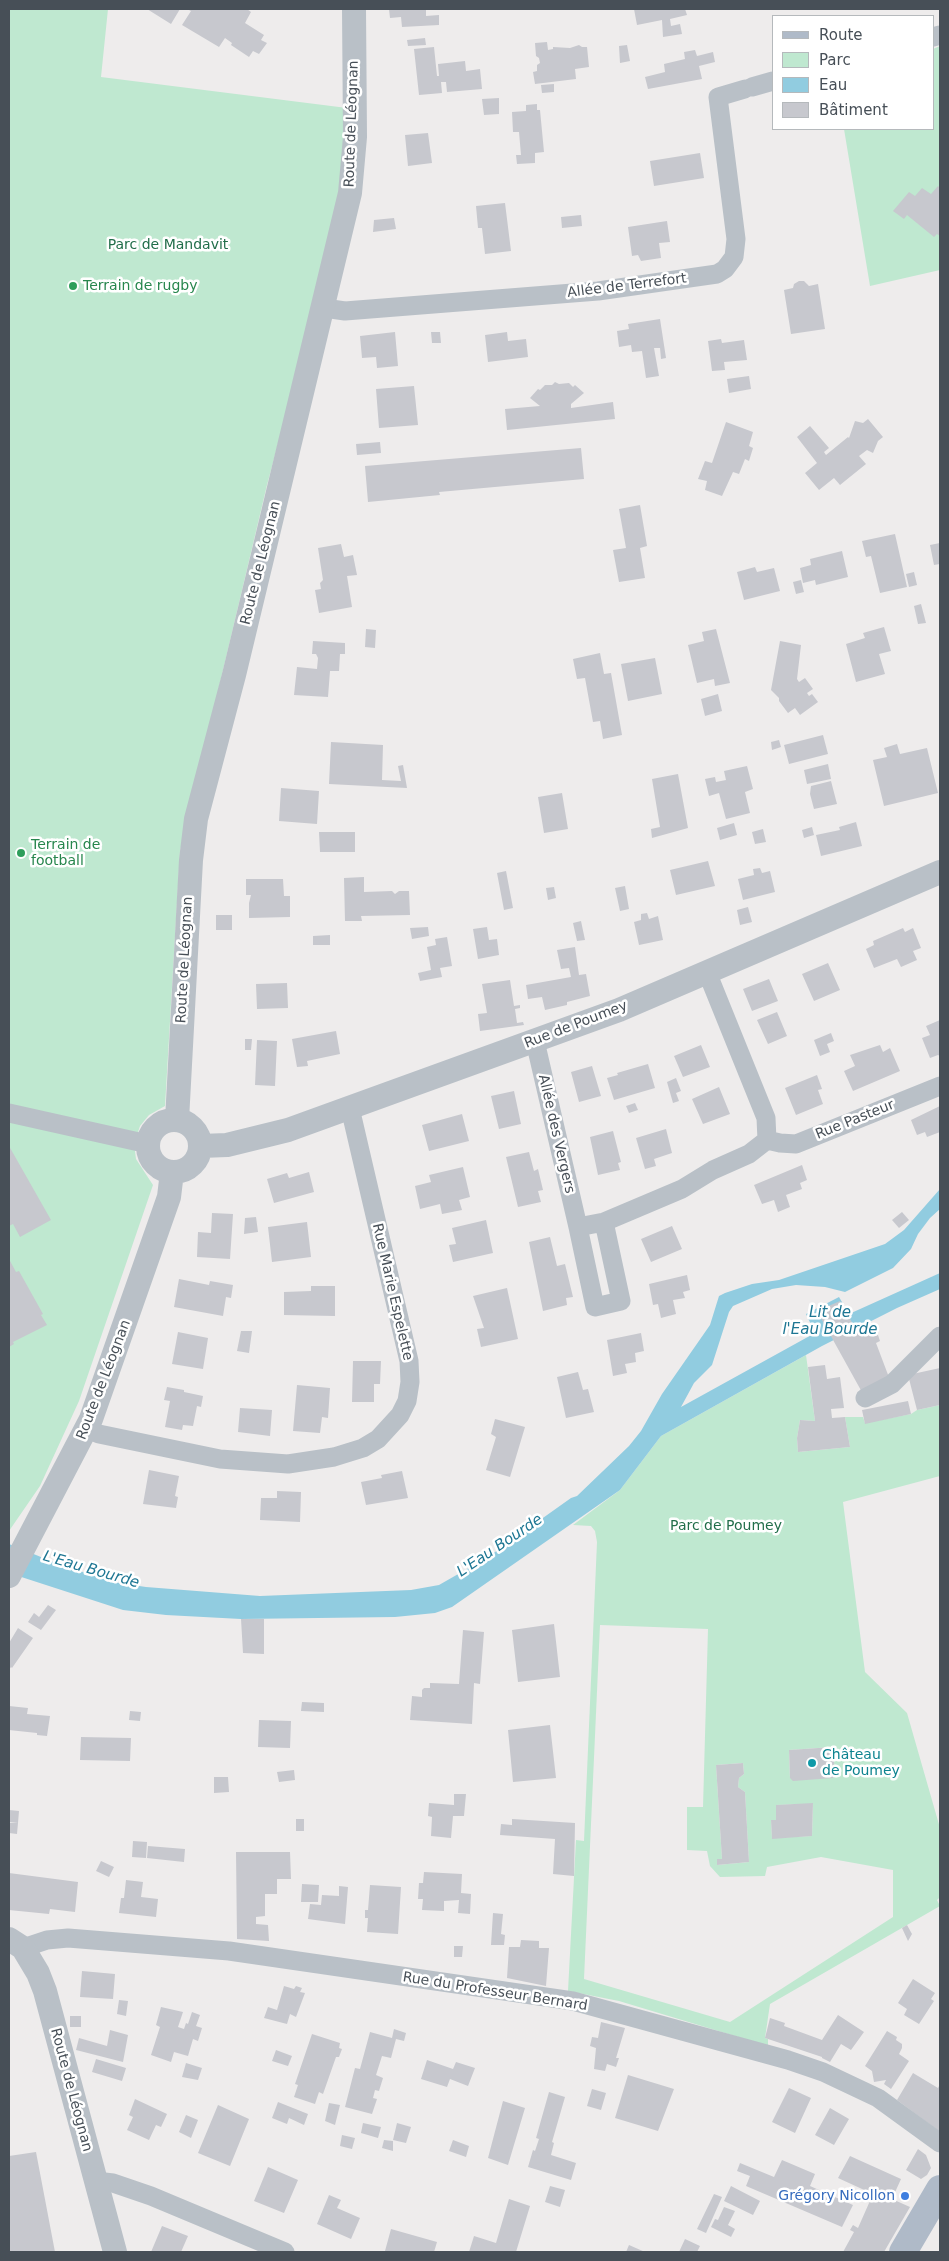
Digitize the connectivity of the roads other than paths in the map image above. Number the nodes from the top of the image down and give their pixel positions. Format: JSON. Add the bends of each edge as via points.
{"nodes":[{"id":1,"x":354,"y":9,"type":"edge"},
{"id":2,"x":772,"y":81,"type":"edge"},
{"id":3,"x":324,"y":308,"type":"junction"},
{"id":4,"x":940,"y":872,"type":"edge"},
{"id":5,"x":707,"y":972,"type":"junction"},
{"id":6,"x":535,"y":1041,"type":"junction"},
{"id":7,"x":940,"y":1086,"type":"edge"},
{"id":8,"x":350,"y":1108,"type":"junction"},
{"id":9,"x":9,"y":1113,"type":"edge"},
{"id":10,"x":176,"y":1120,"type":"junction"},
{"id":11,"x":767,"y":1140,"type":"junction"},
{"id":12,"x":148,"y":1144,"type":"junction"},
{"id":13,"x":201,"y":1146,"type":"junction"},
{"id":14,"x":172,"y":1172,"type":"junction"},
{"id":15,"x":604,"y":1222,"type":"junction"},
{"id":16,"x":578,"y":1227,"type":"junction"},
{"id":17,"x":940,"y":1336,"type":"edge"},
{"id":18,"x":865,"y":1398,"type":"dead end"},
{"id":19,"x":87,"y":1429,"type":"junction"},
{"id":20,"x":9,"y":1576,"type":"edge"},
{"id":21,"x":16,"y":1944,"type":"edge"},
{"id":22,"x":940,"y":2143,"type":"edge"},
{"id":23,"x":96,"y":2181,"type":"junction"},
{"id":24,"x":940,"y":2189,"type":"edge"},
{"id":25,"x":115,"y":2252,"type":"edge"},
{"id":26,"x":285,"y":2252,"type":"edge"},
{"id":27,"x":903,"y":2252,"type":"edge"}],
"edges":[{"from":1,"to":3,"type":"street","name":"Route de Léognan","via":[[354,159],[349,202]]},
{"from":2,"to":3,"type":"street","name":"Allée de Terrefort","via":[[718,96],[736,244],[730,264],[717,274],[598,291],[345,311]]},
{"from":3,"to":10,"type":"street","name":"Route de Léognan","via":[[196,819],[190,869]]},
{"from":4,"to":5,"type":"street","name":"Rue de Poumey"},
{"from":5,"to":6,"type":"street","name":"Rue de Poumey","via":[[619,1010]]},
{"from":5,"to":11,"type":"street","via":[[766,1118]]},
{"from":6,"to":8,"type":"street","name":"Rue de Poumey"},
{"from":6,"to":16,"type":"street","name":"Allée des Vergers"},
{"from":7,"to":11,"type":"street","name":"Rue Pasteur","via":[[796,1144]]},
{"from":8,"to":13,"type":"street","name":"Rue de Poumey","via":[[254,1139],[214,1147]]},
{"from":8,"to":19,"type":"street","name":"Rue Marie Espelette","via":[[409,1361],[407,1400],[400,1415],[378,1439],[363,1448],[334,1457],[288,1464],[220,1460]]},
{"from":9,"to":12,"type":"street"},
{"from":10,"to":12,"type":"street","via":[[160,1123]]},
{"from":10,"to":13,"type":"street","via":[[191,1126]]},
{"from":11,"to":15,"type":"street","via":[[749,1154],[682,1189]]},
{"from":12,"to":14,"type":"street","via":[[156,1165]]},
{"from":13,"to":14,"type":"street","via":[[199,1155],[188,1168]]},
{"from":14,"to":19,"type":"street","name":"Route de Léognan","via":[[166,1206]]},
{"from":15,"to":16,"type":"street"},
{"from":15,"to":16,"type":"street","name":"Allée des Vergers","via":[[621,1301],[595,1306]]},
{"from":17,"to":18,"type":"street","via":[[892,1384]]},
{"from":19,"to":20,"type":"street","name":"Route de Léognan"},
{"from":21,"to":22,"type":"street","name":"Rue du Professeur Bernard","via":[[68,1938],[229,1950],[572,2001],[823,2072],[878,2098]]},
{"from":21,"to":23,"type":"street","name":"Route de Léognan","via":[[38,1973]]},
{"from":23,"to":25,"type":"street","name":"Route de Léognan"},
{"from":23,"to":26,"type":"street","via":[[113,2183],[150,2196]]},
{"from":24,"to":27,"type":"main road"}]}
